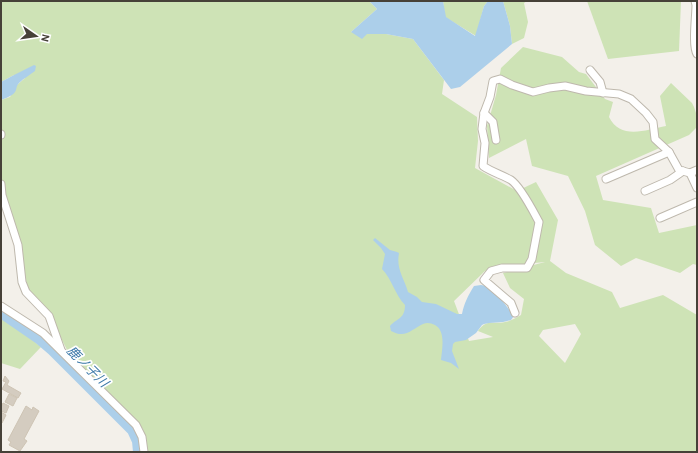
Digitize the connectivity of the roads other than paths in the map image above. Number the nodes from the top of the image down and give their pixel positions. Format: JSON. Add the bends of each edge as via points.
{"nodes":[{"id":1,"x":695,"y":1,"type":"edge"},
{"id":2,"x":697,"y":54,"type":"edge"},
{"id":3,"x":590,"y":70,"type":"dead end"},
{"id":4,"x":603,"y":93,"type":"junction"},
{"id":5,"x":484,"y":113,"type":"junction"},
{"id":6,"x":496,"y":140,"type":"dead end"},
{"id":7,"x":669,"y":152,"type":"junction"},
{"id":8,"x":690,"y":172,"type":"edge"},
{"id":9,"x":606,"y":179,"type":"dead end"},
{"id":10,"x":1,"y":184,"type":"edge"},
{"id":11,"x":697,"y":188,"type":"edge"},
{"id":12,"x":645,"y":191,"type":"dead end"},
{"id":13,"x":697,"y":202,"type":"edge"},
{"id":14,"x":660,"y":218,"type":"dead end"},
{"id":15,"x":1,"y":306,"type":"edge"},
{"id":16,"x":515,"y":313,"type":"dead end"},
{"id":17,"x":62,"y":352,"type":"junction"},
{"id":18,"x":144,"y":452,"type":"edge"}],
"edges":[{"from":1,"to":2,"type":"street"},
{"from":3,"to":4,"type":"street","via":[[600,82]]},
{"from":4,"to":5,"type":"street","via":[[565,86],[533,92],[500,79],[494,81]]},
{"from":4,"to":7,"type":"street","via":[[620,94],[631,99],[653,122],[655,139]]},
{"from":5,"to":6,"type":"street","via":[[494,122]]},
{"from":5,"to":16,"type":"street","via":[[483,166],[512,181],[523,194],[539,222],[532,259],[527,268],[502,268],[491,271],[484,280],[511,303]]},
{"from":7,"to":8,"type":"street","via":[[679,170]]},
{"from":7,"to":9,"type":"street"},
{"from":8,"to":11,"type":"street"},
{"from":8,"to":12,"type":"street"},
{"from":10,"to":17,"type":"street","via":[[18,245],[22,282],[26,292],[49,316]]},
{"from":13,"to":14,"type":"street"},
{"from":15,"to":17,"type":"street","via":[[43,333]]},
{"from":17,"to":18,"type":"street","via":[[136,425],[142,437]]}]}
